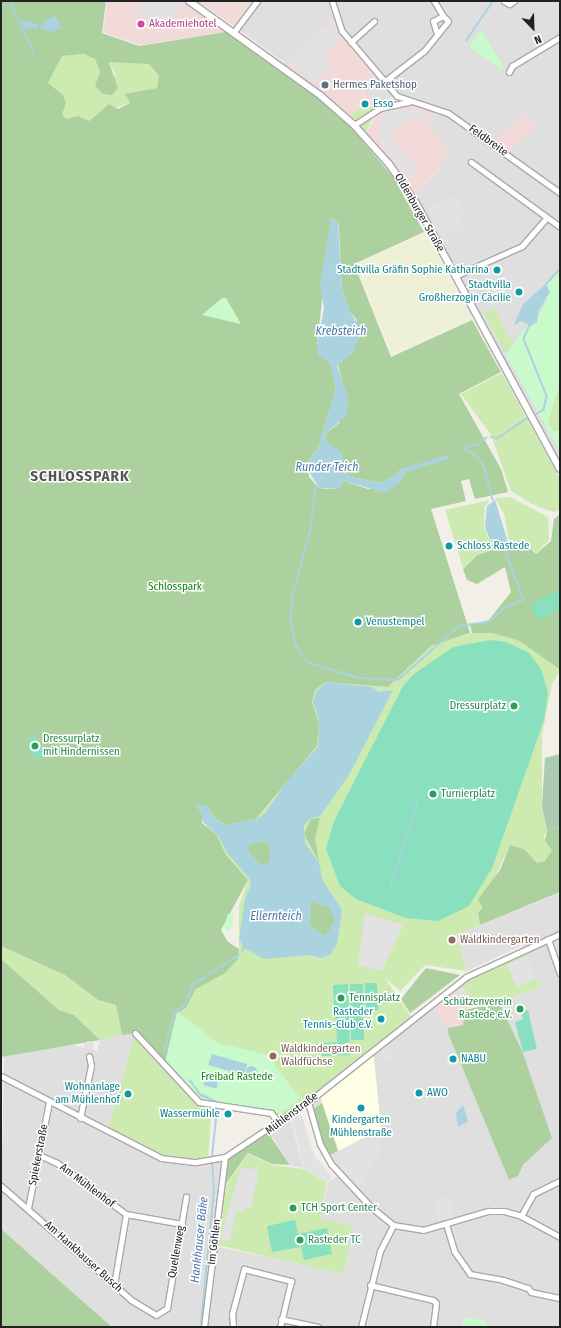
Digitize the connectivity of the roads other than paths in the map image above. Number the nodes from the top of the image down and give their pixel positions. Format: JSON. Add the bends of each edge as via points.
{"nodes":[{"id":1,"x":189,"y":1,"type":"edge"},
{"id":2,"x":257,"y":1,"type":"edge"},
{"id":3,"x":332,"y":1,"type":"edge"},
{"id":4,"x":434,"y":1,"type":"edge"},
{"id":5,"x":504,"y":1,"type":"edge"},
{"id":6,"x":518,"y":1,"type":"edge"},
{"id":7,"x":512,"y":2,"type":"edge"},
{"id":8,"x":443,"y":16,"type":"junction"},
{"id":9,"x":374,"y":21,"type":"dead end"},
{"id":10,"x":233,"y":33,"type":"junction"},
{"id":11,"x":437,"y":34,"type":"junction"},
{"id":12,"x":560,"y":37,"type":"edge"},
{"id":13,"x":352,"y":42,"type":"junction"},
{"id":14,"x":509,"y":72,"type":"dead end"},
{"id":15,"x":385,"y":81,"type":"junction"},
{"id":16,"x":410,"y":102,"type":"junction"},
{"id":17,"x":354,"y":124,"type":"junction"},
{"id":18,"x":471,"y":162,"type":"dead end"},
{"id":19,"x":560,"y":193,"type":"edge"},
{"id":20,"x":547,"y":217,"type":"junction"},
{"id":21,"x":560,"y":227,"type":"edge"},
{"id":22,"x":455,"y":276,"type":"junction"},
{"id":23,"x":560,"y":469,"type":"edge"},
{"id":24,"x":560,"y":934,"type":"edge"},
{"id":25,"x":548,"y":939,"type":"junction"},
{"id":26,"x":560,"y":973,"type":"edge"},
{"id":27,"x":135,"y":1033,"type":"dead end"},
{"id":28,"x":89,"y":1056,"type":"dead end"},
{"id":29,"x":1,"y":1076,"type":"edge"},
{"id":30,"x":49,"y":1102,"type":"junction"},
{"id":31,"x":308,"y":1102,"type":"junction"},
{"id":32,"x":80,"y":1118,"type":"junction"},
{"id":33,"x":279,"y":1123,"type":"junction"},
{"id":34,"x":39,"y":1155,"type":"junction"},
{"id":35,"x":225,"y":1157,"type":"junction"},
{"id":36,"x":560,"y":1181,"type":"edge"},
{"id":37,"x":1,"y":1186,"type":"edge"},
{"id":38,"x":186,"y":1197,"type":"dead end"},
{"id":39,"x":28,"y":1208,"type":"junction"},
{"id":40,"x":126,"y":1214,"type":"junction"},
{"id":41,"x":521,"y":1216,"type":"junction"},
{"id":42,"x":182,"y":1224,"type":"junction"},
{"id":43,"x":446,"y":1224,"type":"junction"},
{"id":44,"x":393,"y":1225,"type":"junction"},
{"id":45,"x":560,"y":1237,"type":"edge"},
{"id":46,"x":114,"y":1285,"type":"junction"},
{"id":47,"x":370,"y":1285,"type":"junction"},
{"id":48,"x":560,"y":1298,"type":"edge"},
{"id":49,"x":167,"y":1308,"type":"joint"},
{"id":50,"x":282,"y":1319,"type":"junction"},
{"id":51,"x":307,"y":1326,"type":"edge"},
{"id":52,"x":204,"y":1327,"type":"edge"},
{"id":53,"x":232,"y":1327,"type":"edge"},
{"id":54,"x":280,"y":1327,"type":"edge"},
{"id":55,"x":318,"y":1327,"type":"edge"},
{"id":56,"x":361,"y":1327,"type":"edge"},
{"id":57,"x":433,"y":1327,"type":"edge"}],
"edges":[{"from":1,"to":10,"type":"street","name":"Oldenburger Straße"},
{"from":2,"to":10,"type":"street"},
{"from":3,"to":13,"type":"street","name":"Feldbreite","via":[[342,31]]},
{"from":4,"to":8,"type":"street"},
{"from":5,"to":7,"type":"street"},
{"from":6,"to":7,"type":"street"},
{"from":8,"to":11,"type":"street","via":[[448,21]]},
{"from":8,"to":11,"type":"street","via":[[433,22]]},
{"from":9,"to":13,"type":"street"},
{"from":10,"to":17,"type":"street","name":"Oldenburger Straße","via":[[321,96]]},
{"from":11,"to":15,"type":"street","via":[[416,59]]},
{"from":12,"to":14,"type":"street","via":[[512,66]]},
{"from":13,"to":15,"type":"street","name":"Feldbreite"},
{"from":15,"to":16,"type":"street","name":"Feldbreite","via":[[397,96]]},
{"from":16,"to":17,"type":"street","name":"Feldbreite","via":[[380,108]]},
{"from":16,"to":19,"type":"street","name":"Feldbreite","via":[[452,115]]},
{"from":17,"to":22,"type":"street","name":"Oldenburger Straße","via":[[400,178]]},
{"from":18,"to":20,"type":"street"},
{"from":20,"to":21,"type":"street"},
{"from":20,"to":22,"type":"street","via":[[522,246]]},
{"from":22,"to":23,"type":"street","name":"Oldenburger Straße"},
{"from":24,"to":25,"type":"street","name":"Mühlenstraße"},
{"from":25,"to":26,"type":"street"},
{"from":25,"to":31,"type":"street","name":"Mühlenstraße","via":[[466,977]]},
{"from":27,"to":33,"type":"street","via":[[199,1102],[271,1113]]},
{"from":28,"to":32,"type":"street","via":[[92,1066]]},
{"from":29,"to":30,"type":"street","name":"Mühlenstraße"},
{"from":30,"to":32,"type":"street","name":"Mühlenstraße"},
{"from":30,"to":34,"type":"street","name":"Spiekerstraße"},
{"from":31,"to":33,"type":"street","name":"Mühlenstraße"},
{"from":31,"to":44,"type":"street","via":[[320,1144],[331,1164],[371,1207]]},
{"from":32,"to":35,"type":"street","name":"Mühlenstraße","via":[[161,1158],[192,1162]]},
{"from":33,"to":35,"type":"street","name":"Mühlenstraße"},
{"from":34,"to":39,"type":"street","name":"Spiekerstraße"},
{"from":34,"to":40,"type":"street","name":"Am Mühlenhof","via":[[57,1163]]},
{"from":35,"to":52,"type":"street","name":"Im Göhlen"},
{"from":36,"to":41,"type":"street","via":[[533,1194]]},
{"from":37,"to":39,"type":"street","name":"Am Hankhauser Busch"},
{"from":38,"to":42,"type":"street","name":"Quellenweg"},
{"from":39,"to":46,"type":"street","name":"Am Hankhauser Busch"},
{"from":40,"to":42,"type":"street","name":"Am Mühlenhof"},
{"from":40,"to":46,"type":"street"},
{"from":41,"to":43,"type":"street","via":[[488,1211]]},
{"from":41,"to":45,"type":"street"},
{"from":42,"to":49,"type":"street","name":"Quellenweg"},
{"from":43,"to":44,"type":"street","via":[[418,1231]]},
{"from":43,"to":48,"type":"street","via":[[454,1251],[470,1274],[503,1280],[528,1288],[531,1292]]},
{"from":44,"to":47,"type":"street","via":[[380,1251]]},
{"from":46,"to":49,"type":"street","name":"Am Hankhauser Busch","via":[[150,1314],[159,1315]]},
{"from":47,"to":56,"type":"street"},
{"from":47,"to":57,"type":"street","via":[[433,1300],[436,1303]]},
{"from":50,"to":51,"type":"street"},
{"from":50,"to":53,"type":"street","via":[[291,1281],[244,1270],[232,1314]]},
{"from":50,"to":54,"type":"street"},
{"from":51,"to":55,"type":"street"}]}
